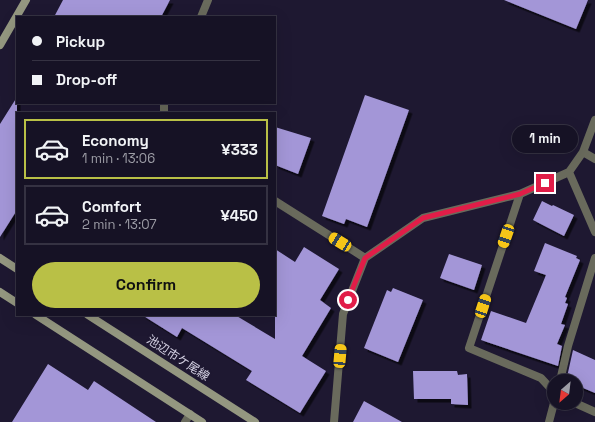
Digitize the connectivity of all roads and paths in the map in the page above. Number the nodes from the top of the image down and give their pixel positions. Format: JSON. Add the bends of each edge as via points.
{"nodes":[{"id":1,"x":26,"y":0,"type":"edge"},
{"id":2,"x":208,"y":0,"type":"edge"},
{"id":3,"x":17,"y":16,"type":"edge"},
{"id":4,"x":201,"y":16,"type":"edge"},
{"id":5,"x":16,"y":17,"type":"edge"},
{"id":6,"x":0,"y":45,"type":"edge"},
{"id":7,"x":595,"y":120,"type":"edge"},
{"id":8,"x":583,"y":152,"type":"junction"},
{"id":9,"x":595,"y":159,"type":"edge"},
{"id":10,"x":569,"y":172,"type":"junction"},
{"id":11,"x":520,"y":194,"type":"junction"},
{"id":12,"x":276,"y":202,"type":"edge"},
{"id":13,"x":595,"y":232,"type":"edge"},
{"id":14,"x":0,"y":258,"type":"edge"},
{"id":15,"x":365,"y":258,"type":"junction"},
{"id":16,"x":595,"y":258,"type":"edge"},
{"id":17,"x":16,"y":268,"type":"edge"},
{"id":18,"x":0,"y":292,"type":"edge"},
{"id":19,"x":16,"y":302,"type":"edge"},
{"id":20,"x":38,"y":316,"type":"edge"},
{"id":21,"x":90,"y":316,"type":"edge"},
{"id":22,"x":562,"y":374,"type":"edge"},
{"id":23,"x":547,"y":384,"type":"edge"},
{"id":24,"x":583,"y":407,"type":"edge"},
{"id":25,"x":552,"y":410,"type":"edge"},
{"id":26,"x":595,"y":412,"type":"edge"},
{"id":27,"x":190,"y":414,"type":"junction"},
{"id":28,"x":185,"y":422,"type":"edge"},
{"id":29,"x":202,"y":422,"type":"edge"},
{"id":30,"x":255,"y":422,"type":"edge"},
{"id":31,"x":334,"y":422,"type":"edge"},
{"id":32,"x":549,"y":422,"type":"edge"}],
"edges":[{"from":1,"to":3,"type":"street"},
{"from":2,"to":4,"type":"street"},
{"from":5,"to":6,"type":"street"},
{"from":7,"to":8,"type":"street"},
{"from":8,"to":9,"type":"street"},
{"from":8,"to":10,"type":"street"},
{"from":10,"to":11,"type":"street"},
{"from":10,"to":13,"type":"street"},
{"from":11,"to":15,"type":"street","via":[[423,218]]},
{"from":11,"to":23,"type":"street","via":[[469,348],[541,378]]},
{"from":12,"to":15,"type":"street"},
{"from":14,"to":17,"type":"street"},
{"from":15,"to":31,"type":"street","via":[[344,314]]},
{"from":16,"to":22,"type":"street"},
{"from":18,"to":19,"type":"street"},
{"from":20,"to":27,"type":"street"},
{"from":21,"to":30,"type":"street","name":"池辺市ケ尾線"},
{"from":24,"to":26,"type":"street"},
{"from":25,"to":32,"type":"street"},
{"from":27,"to":28,"type":"street"},
{"from":27,"to":29,"type":"street"}]}
